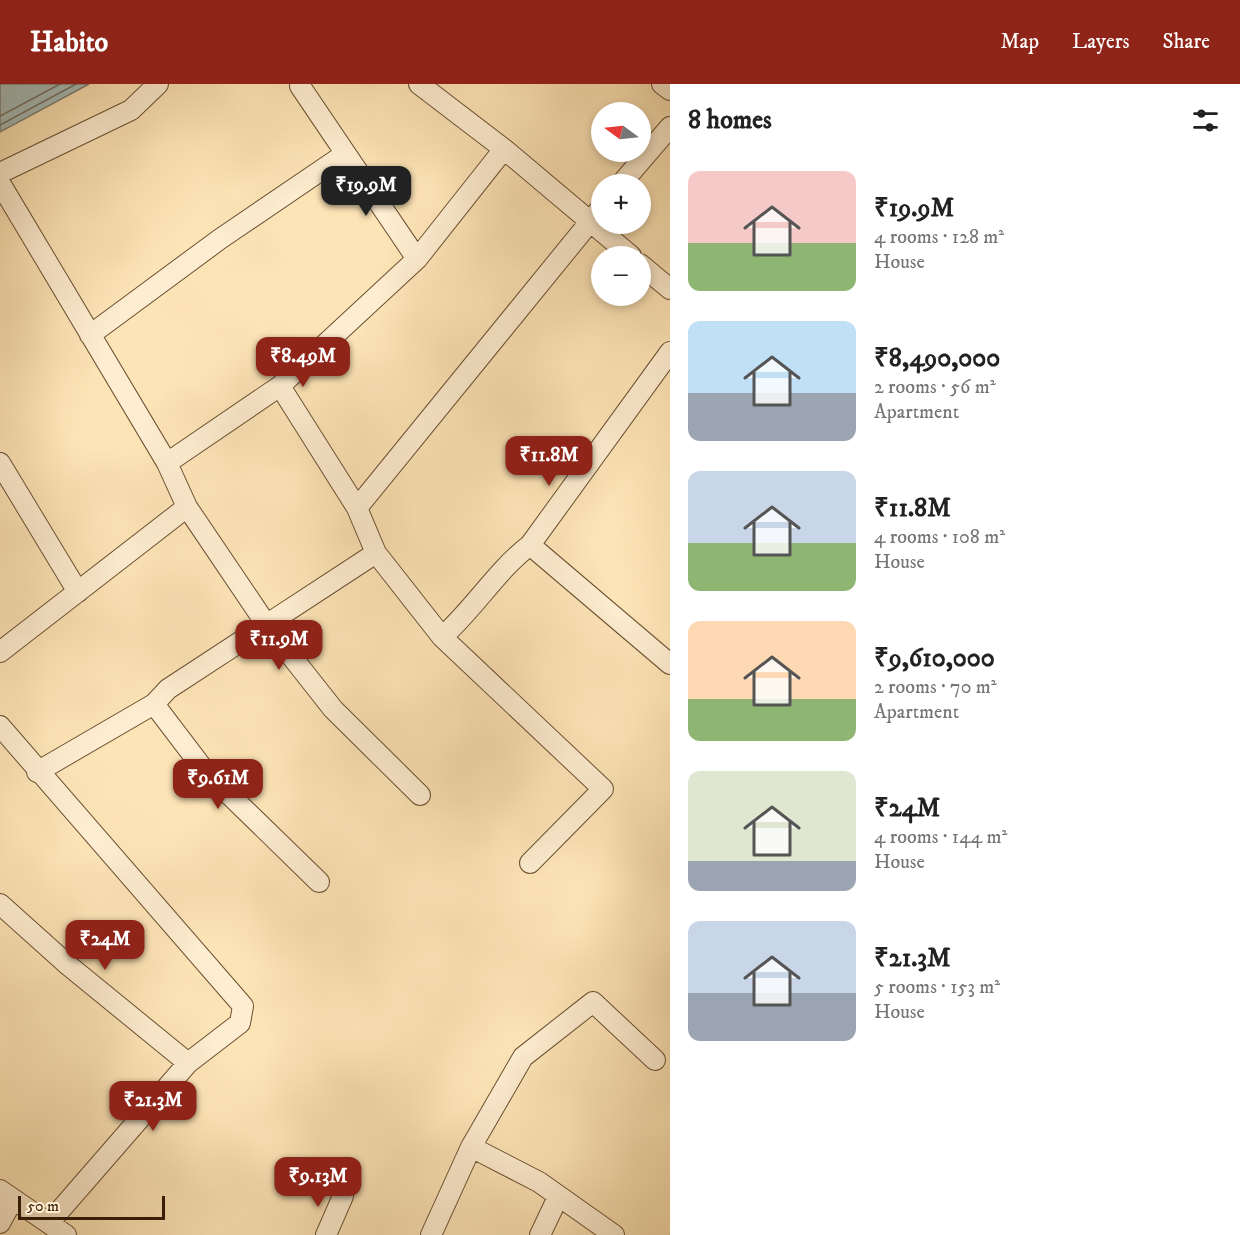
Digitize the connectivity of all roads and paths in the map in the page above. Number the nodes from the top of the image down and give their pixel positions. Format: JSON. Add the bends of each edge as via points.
{"nodes":[{"id":1,"x":158,"y":84,"type":"edge"},
{"id":2,"x":419,"y":84,"type":"edge"},
{"id":3,"x":662,"y":84,"type":"edge"},
{"id":4,"x":300,"y":86,"type":"dead end"},
{"id":5,"x":670,"y":90,"type":"edge"},
{"id":6,"x":670,"y":127,"type":"edge"},
{"id":7,"x":504,"y":149,"type":"junction"},
{"id":8,"x":345,"y":154,"type":"junction"},
{"id":9,"x":0,"y":173,"type":"edge"},
{"id":10,"x":630,"y":174,"type":"edge"},
{"id":11,"x":0,"y":183,"type":"edge"},
{"id":12,"x":591,"y":211,"type":"edge"},
{"id":13,"x":591,"y":219,"type":"edge"},
{"id":14,"x":612,"y":234,"type":"edge"},
{"id":15,"x":622,"y":246,"type":"edge"},
{"id":16,"x":417,"y":259,"type":"junction"},
{"id":17,"x":651,"y":273,"type":"edge"},
{"id":18,"x":670,"y":289,"type":"edge"},
{"id":19,"x":90,"y":334,"type":"junction"},
{"id":20,"x":670,"y":352,"type":"edge"},
{"id":21,"x":280,"y":386,"type":"junction"},
{"id":22,"x":0,"y":463,"type":"edge"},
{"id":23,"x":167,"y":463,"type":"junction"},
{"id":24,"x":187,"y":507,"type":"junction"},
{"id":25,"x":357,"y":508,"type":"junction"},
{"id":26,"x":530,"y":545,"type":"junction"},
{"id":27,"x":376,"y":553,"type":"junction"},
{"id":28,"x":78,"y":592,"type":"junction"},
{"id":29,"x":266,"y":624,"type":"junction"},
{"id":30,"x":442,"y":637,"type":"junction"},
{"id":31,"x":0,"y":652,"type":"edge"},
{"id":32,"x":670,"y":664,"type":"edge"},
{"id":33,"x":154,"y":704,"type":"junction"},
{"id":34,"x":0,"y":726,"type":"edge"},
{"id":35,"x":38,"y":772,"type":"junction"},
{"id":36,"x":420,"y":795,"type":"dead end"},
{"id":37,"x":530,"y":863,"type":"dead end"},
{"id":38,"x":319,"y":882,"type":"dead end"},
{"id":39,"x":0,"y":904,"type":"edge"},
{"id":40,"x":655,"y":1060,"type":"dead end"},
{"id":41,"x":188,"y":1063,"type":"junction"},
{"id":42,"x":471,"y":1147,"type":"junction"},
{"id":43,"x":7,"y":1195,"type":"edge"},
{"id":44,"x":344,"y":1196,"type":"dead end"},
{"id":45,"x":558,"y":1197,"type":"junction"},
{"id":46,"x":0,"y":1223,"type":"edge"},
{"id":47,"x":49,"y":1223,"type":"junction"},
{"id":48,"x":66,"y":1235,"type":"edge"},
{"id":49,"x":326,"y":1235,"type":"edge"},
{"id":50,"x":431,"y":1235,"type":"edge"},
{"id":51,"x":540,"y":1235,"type":"edge"},
{"id":52,"x":614,"y":1235,"type":"edge"}],
"edges":[{"from":1,"to":9,"type":"street","via":[[131,110]]},
{"from":2,"to":7,"type":"street"},
{"from":3,"to":5,"type":"street"},
{"from":4,"to":8,"type":"street"},
{"from":6,"to":10,"type":"street"},
{"from":7,"to":12,"type":"street"},
{"from":7,"to":16,"type":"street"},
{"from":8,"to":16,"type":"street"},
{"from":8,"to":19,"type":"street","via":[[219,239]]},
{"from":11,"to":19,"type":"street"},
{"from":13,"to":25,"type":"street"},
{"from":14,"to":15,"type":"street"},
{"from":16,"to":21,"type":"street"},
{"from":17,"to":18,"type":"street"},
{"from":19,"to":23,"type":"street"},
{"from":20,"to":26,"type":"street"},
{"from":21,"to":23,"type":"street"},
{"from":21,"to":25,"type":"street"},
{"from":22,"to":28,"type":"street"},
{"from":23,"to":24,"type":"street"},
{"from":24,"to":28,"type":"street"},
{"from":24,"to":29,"type":"street"},
{"from":25,"to":27,"type":"street"},
{"from":26,"to":30,"type":"street"},
{"from":26,"to":32,"type":"street"},
{"from":27,"to":29,"type":"street"},
{"from":27,"to":30,"type":"street"},
{"from":28,"to":31,"type":"street"},
{"from":29,"to":33,"type":"street","via":[[168,689]]},
{"from":29,"to":36,"type":"street","via":[[333,709]]},
{"from":30,"to":37,"type":"street","via":[[603,789]]},
{"from":33,"to":35,"type":"street"},
{"from":33,"to":38,"type":"street","via":[[205,771]]},
{"from":34,"to":35,"type":"street"},
{"from":35,"to":41,"type":"street","via":[[243,1006],[240,1023]]},
{"from":39,"to":41,"type":"street"},
{"from":40,"to":42,"type":"street","via":[[593,1002],[523,1057]]},
{"from":41,"to":47,"type":"street"},
{"from":42,"to":45,"type":"street","via":[[539,1182]]},
{"from":42,"to":50,"type":"street"},
{"from":43,"to":46,"type":"street"},
{"from":43,"to":47,"type":"street"},
{"from":44,"to":49,"type":"street"},
{"from":45,"to":51,"type":"street"},
{"from":45,"to":52,"type":"street"},
{"from":47,"to":48,"type":"street"}]}
